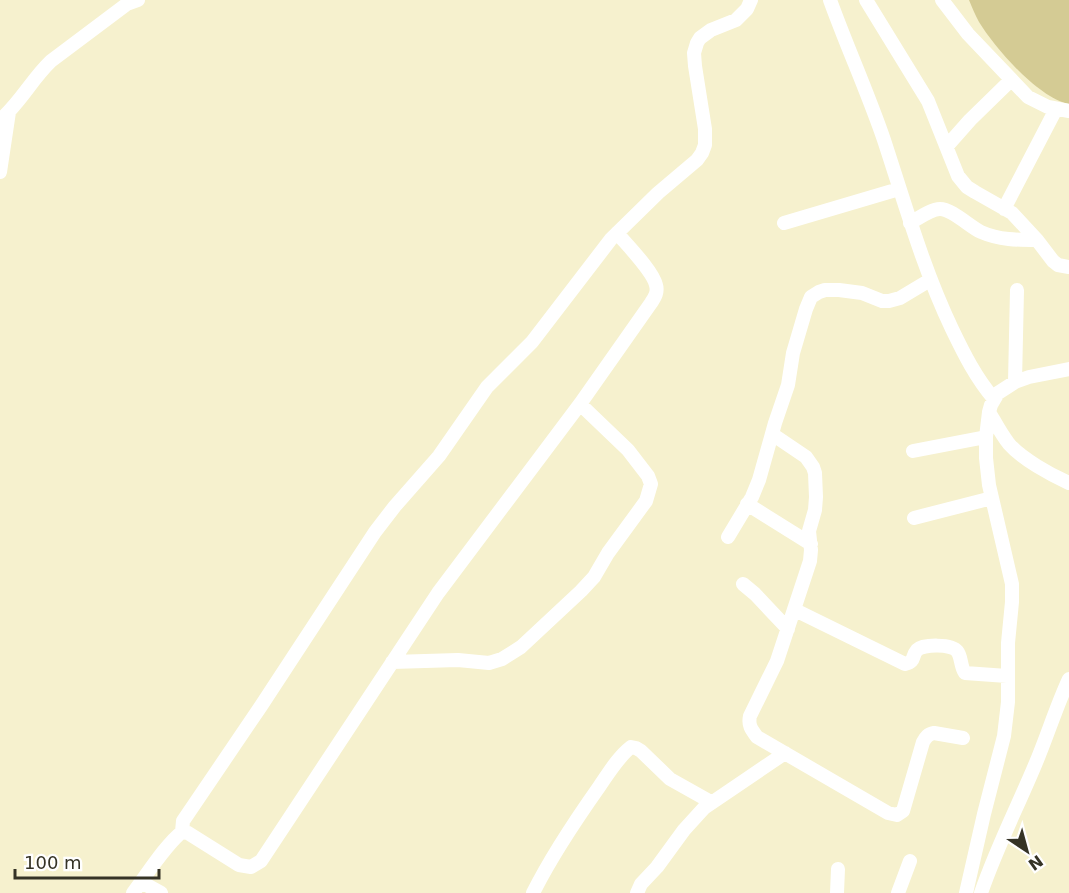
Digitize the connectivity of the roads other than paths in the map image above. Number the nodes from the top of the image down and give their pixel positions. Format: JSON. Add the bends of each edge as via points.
{"nodes":[{"id":1,"x":138,"y":0,"type":"edge"},
{"id":2,"x":751,"y":0,"type":"edge"},
{"id":3,"x":830,"y":0,"type":"edge"},
{"id":4,"x":866,"y":0,"type":"edge"},
{"id":5,"x":942,"y":0,"type":"edge"},
{"id":6,"x":1011,"y":80,"type":"junction"},
{"id":7,"x":1063,"y":110,"type":"edge"},
{"id":8,"x":4,"y":116,"type":"edge"},
{"id":9,"x":947,"y":146,"type":"junction"},
{"id":10,"x":0,"y":172,"type":"edge"},
{"id":11,"x":899,"y":189,"type":"junction"},
{"id":12,"x":1004,"y":209,"type":"junction"},
{"id":13,"x":784,"y":223,"type":"dead end"},
{"id":14,"x":910,"y":223,"type":"junction"},
{"id":15,"x":617,"y":233,"type":"junction"},
{"id":16,"x":1037,"y":240,"type":"junction"},
{"id":17,"x":1069,"y":267,"type":"edge"},
{"id":18,"x":930,"y":280,"type":"junction"},
{"id":19,"x":1017,"y":290,"type":"dead end"},
{"id":20,"x":1069,"y":369,"type":"edge"},
{"id":21,"x":1015,"y":382,"type":"junction"},
{"id":22,"x":580,"y":404,"type":"junction"},
{"id":23,"x":991,"y":406,"type":"junction"},
{"id":24,"x":772,"y":434,"type":"junction"},
{"id":25,"x":986,"y":437,"type":"junction"},
{"id":26,"x":913,"y":451,"type":"dead end"},
{"id":27,"x":1069,"y":483,"type":"edge"},
{"id":28,"x":992,"y":498,"type":"junction"},
{"id":29,"x":747,"y":504,"type":"junction"},
{"id":30,"x":914,"y":518,"type":"dead end"},
{"id":31,"x":728,"y":537,"type":"dead end"},
{"id":32,"x":811,"y":544,"type":"junction"},
{"id":33,"x":743,"y":584,"type":"dead end"},
{"id":34,"x":795,"y":610,"type":"junction"},
{"id":35,"x":788,"y":628,"type":"junction"},
{"id":36,"x":392,"y":662,"type":"junction"},
{"id":37,"x":1007,"y":676,"type":"junction"},
{"id":38,"x":1068,"y":686,"type":"edge"},
{"id":39,"x":963,"y":738,"type":"dead end"},
{"id":40,"x":785,"y":753,"type":"junction"},
{"id":41,"x":711,"y":802,"type":"junction"},
{"id":42,"x":182,"y":832,"type":"junction"},
{"id":43,"x":910,"y":861,"type":"dead end"},
{"id":44,"x":838,"y":869,"type":"dead end"},
{"id":45,"x":137,"y":888,"type":"edge"},
{"id":46,"x":161,"y":893,"type":"edge"},
{"id":47,"x":533,"y":893,"type":"edge"},
{"id":48,"x":637,"y":893,"type":"edge"},
{"id":49,"x":837,"y":893,"type":"edge"},
{"id":50,"x":898,"y":893,"type":"edge"},
{"id":51,"x":966,"y":893,"type":"edge"},
{"id":52,"x":981,"y":893,"type":"edge"}],
"edges":[{"from":1,"to":8,"type":"street","via":[[127,4],[51,61]]},
{"from":2,"to":15,"type":"street","via":[[736,20],[711,30],[697,42],[695,66],[705,129],[702,153]]},
{"from":3,"to":11,"type":"street","via":[[874,110]]},
{"from":4,"to":9,"type":"street","via":[[928,101]]},
{"from":5,"to":6,"type":"street"},
{"from":6,"to":7,"type":"street","via":[[1028,97]]},
{"from":6,"to":9,"type":"street"},
{"from":7,"to":12,"type":"street"},
{"from":8,"to":10,"type":"street"},
{"from":9,"to":12,"type":"street","via":[[955,170],[967,187]]},
{"from":11,"to":13,"type":"street"},
{"from":11,"to":14,"type":"street"},
{"from":12,"to":16,"type":"street"},
{"from":14,"to":16,"type":"street","via":[[944,209],[990,236]]},
{"from":14,"to":18,"type":"street"},
{"from":15,"to":22,"type":"street","via":[[653,277],[656,295]]},
{"from":15,"to":42,"type":"street","via":[[532,342],[487,387],[439,456],[375,532],[183,821]]},
{"from":16,"to":17,"type":"street","via":[[1053,261]]},
{"from":18,"to":23,"type":"street"},
{"from":18,"to":24,"type":"street","via":[[889,301],[839,290],[825,290],[811,297]]},
{"from":19,"to":21,"type":"street"},
{"from":20,"to":21,"type":"street"},
{"from":21,"to":23,"type":"street"},
{"from":22,"to":36,"type":"street","via":[[438,593]]},
{"from":22,"to":36,"type":"street","via":[[628,450],[651,484],[646,501],[594,577],[502,659],[489,663]]},
{"from":23,"to":25,"type":"street"},
{"from":23,"to":27,"type":"street","via":[[1010,445]]},
{"from":24,"to":29,"type":"street","via":[[759,480]]},
{"from":24,"to":32,"type":"street","via":[[806,457],[813,467],[816,497]]},
{"from":25,"to":26,"type":"street"},
{"from":25,"to":28,"type":"street"},
{"from":28,"to":30,"type":"street"},
{"from":28,"to":37,"type":"street","via":[[1012,584]]},
{"from":29,"to":31,"type":"street"},
{"from":29,"to":32,"type":"street"},
{"from":32,"to":34,"type":"street","via":[[810,561]]},
{"from":33,"to":35,"type":"street"},
{"from":34,"to":35,"type":"street"},
{"from":34,"to":37,"type":"street","via":[[905,664],[923,647],[946,646],[958,653],[965,673]]},
{"from":35,"to":40,"type":"street","via":[[748,723],[757,737]]},
{"from":36,"to":42,"type":"street","via":[[257,864],[239,865]]},
{"from":37,"to":51,"type":"street","via":[[1004,736]]},
{"from":38,"to":52,"type":"street"},
{"from":39,"to":40,"type":"street","via":[[934,733],[926,737],[903,811],[897,815]]},
{"from":40,"to":41,"type":"street"},
{"from":41,"to":47,"type":"street","via":[[670,779],[636,748],[628,748],[567,832]]},
{"from":41,"to":48,"type":"street","via":[[684,830]]},
{"from":42,"to":45,"type":"street"},
{"from":43,"to":50,"type":"street"},
{"from":44,"to":49,"type":"street"},
{"from":45,"to":46,"type":"street"}]}
